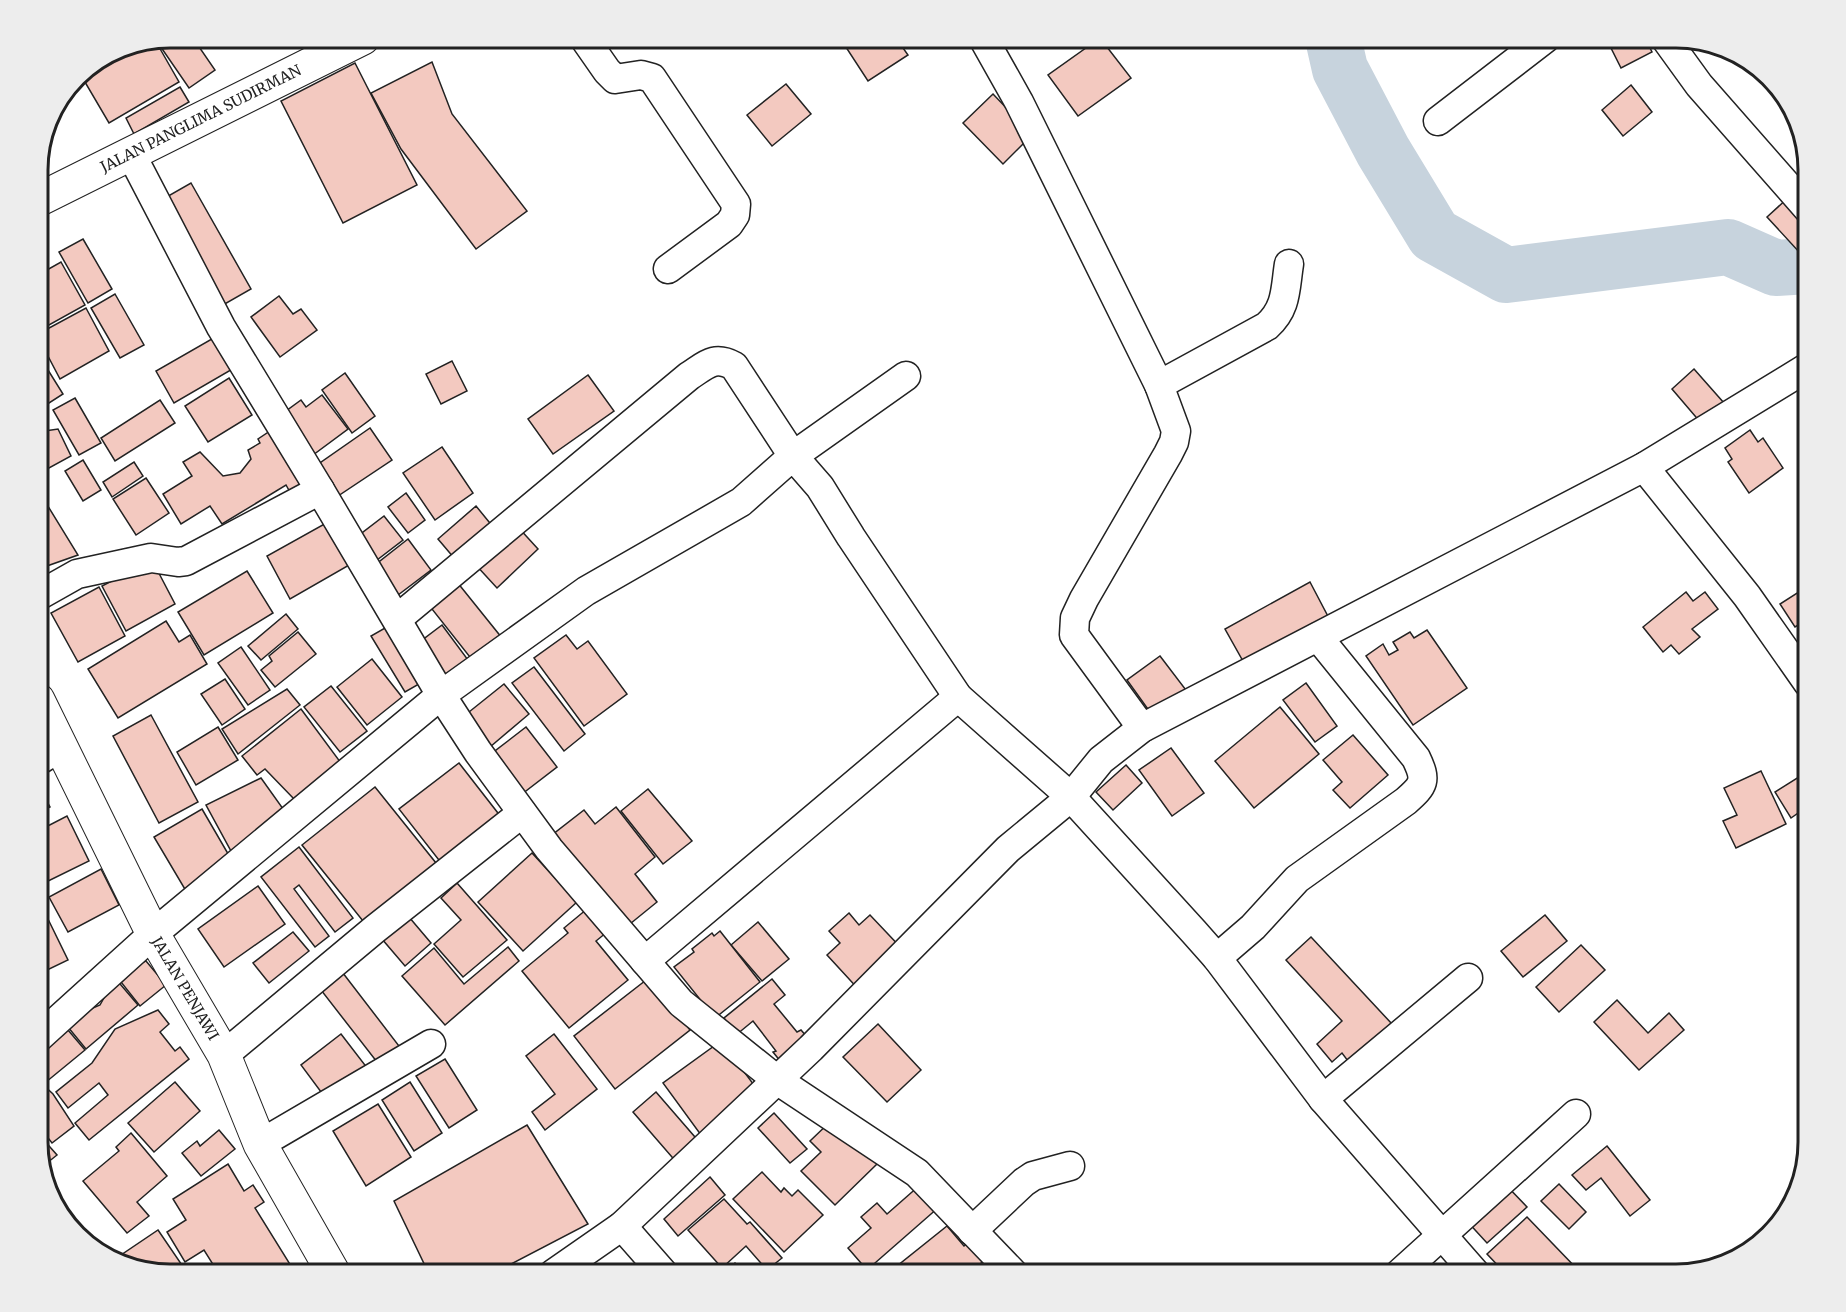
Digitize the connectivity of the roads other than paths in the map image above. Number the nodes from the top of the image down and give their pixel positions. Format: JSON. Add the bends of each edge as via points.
{"nodes":[{"id":1,"x":343,"y":48,"type":"edge"},
{"id":2,"x":591,"y":48,"type":"edge"},
{"id":3,"x":988,"y":48,"type":"edge"},
{"id":4,"x":1533,"y":48,"type":"edge"},
{"id":5,"x":1672,"y":48,"type":"edge"},
{"id":6,"x":1438,"y":121,"type":"dead end"},
{"id":7,"x":131,"y":154,"type":"junction"},
{"id":8,"x":48,"y":195,"type":"edge"},
{"id":9,"x":1798,"y":197,"type":"edge"},
{"id":10,"x":1289,"y":264,"type":"dead end"},
{"id":11,"x":668,"y":268,"type":"dead end"},
{"id":12,"x":1798,"y":374,"type":"edge"},
{"id":13,"x":906,"y":376,"type":"dead end"},
{"id":14,"x":1158,"y":385,"type":"junction"},
{"id":15,"x":793,"y":456,"type":"junction"},
{"id":16,"x":1644,"y":467,"type":"junction"},
{"id":17,"x":320,"y":490,"type":"junction"},
{"id":18,"x":48,"y":590,"type":"edge"},
{"id":19,"x":397,"y":619,"type":"junction"},
{"id":20,"x":1318,"y":637,"type":"junction"},
{"id":21,"x":1798,"y":668,"type":"edge"},
{"id":22,"x":441,"y":695,"type":"junction"},
{"id":23,"x":958,"y":698,"type":"junction"},
{"id":24,"x":1142,"y":728,"type":"junction"},
{"id":25,"x":50,"y":754,"type":"edge"},
{"id":26,"x":1071,"y":797,"type":"junction"},
{"id":27,"x":522,"y":813,"type":"junction"},
{"id":28,"x":153,"y":934,"type":"junction"},
{"id":29,"x":1217,"y":958,"type":"junction"},
{"id":30,"x":645,"y":961,"type":"junction"},
{"id":31,"x":1468,"y":978,"type":"dead end"},
{"id":32,"x":48,"y":1029,"type":"edge"},
{"id":33,"x":431,"y":1044,"type":"dead end"},
{"id":34,"x":225,"y":1055,"type":"junction"},
{"id":35,"x":777,"y":1080,"type":"junction"},
{"id":36,"x":1323,"y":1099,"type":"junction"},
{"id":37,"x":1576,"y":1114,"type":"dead end"},
{"id":38,"x":260,"y":1144,"type":"junction"},
{"id":39,"x":1070,"y":1166,"type":"dead end"},
{"id":40,"x":622,"y":1226,"type":"junction"},
{"id":41,"x":972,"y":1230,"type":"junction"},
{"id":42,"x":1443,"y":1235,"type":"junction"},
{"id":43,"x":328,"y":1264,"type":"edge"},
{"id":44,"x":568,"y":1264,"type":"edge"},
{"id":45,"x":655,"y":1264,"type":"edge"},
{"id":46,"x":1004,"y":1264,"type":"edge"},
{"id":47,"x":1411,"y":1264,"type":"edge"},
{"id":48,"x":1467,"y":1264,"type":"edge"}],
"edges":[{"from":1,"to":7,"type":"street","name":"JALAN PANGLIMA SUDIRMAN"},
{"from":2,"to":11,"type":"street","via":[[615,79],[641,75],[652,78],[736,204],[729,224]]},
{"from":3,"to":14,"type":"street"},
{"from":4,"to":6,"type":"street"},
{"from":5,"to":9,"type":"street","via":[[1698,85]]},
{"from":7,"to":8,"type":"street","name":"JALAN PANGLIMA SUDIRMAN"},
{"from":7,"to":17,"type":"street","via":[[221,327]]},
{"from":10,"to":14,"type":"street","via":[[1282,307],[1276,318]]},
{"from":12,"to":16,"type":"street"},
{"from":13,"to":15,"type":"street"},
{"from":14,"to":24,"type":"street","via":[[1176,431],[1174,442],[1084,599],[1075,618],[1074,636]]},
{"from":15,"to":19,"type":"street","via":[[734,366],[714,360],[689,376]]},
{"from":15,"to":22,"type":"street","via":[[741,502],[586,591]]},
{"from":15,"to":23,"type":"street","via":[[820,487]]},
{"from":16,"to":20,"type":"street"},
{"from":16,"to":21,"type":"street","via":[[1747,596]]},
{"from":17,"to":18,"type":"street","via":[[186,561],[152,558],[77,574]]},
{"from":17,"to":19,"type":"street"},
{"from":19,"to":22,"type":"street"},
{"from":20,"to":24,"type":"street"},
{"from":20,"to":29,"type":"street","via":[[1416,758],[1424,774],[1420,788],[1297,879]]},
{"from":22,"to":27,"type":"street"},
{"from":22,"to":28,"type":"street"},
{"from":23,"to":26,"type":"street"},
{"from":23,"to":30,"type":"street"},
{"from":24,"to":26,"type":"street","via":[[1101,760]]},
{"from":25,"to":28,"type":"street","name":"JALAN PENJAWI"},
{"from":26,"to":29,"type":"street"},
{"from":26,"to":35,"type":"street","via":[[1008,849]]},
{"from":27,"to":30,"type":"street"},
{"from":27,"to":34,"type":"street"},
{"from":28,"to":32,"type":"street"},
{"from":28,"to":34,"type":"street","name":"JALAN PENJAWI"},
{"from":29,"to":36,"type":"street"},
{"from":30,"to":35,"type":"street","via":[[681,1003]]},
{"from":31,"to":36,"type":"street"},
{"from":33,"to":38,"type":"street"},
{"from":34,"to":38,"type":"street","name":"JALAN PENJAWI"},
{"from":35,"to":40,"type":"street"},
{"from":35,"to":41,"type":"street","via":[[917,1173]]},
{"from":36,"to":42,"type":"street"},
{"from":37,"to":42,"type":"street"},
{"from":38,"to":43,"type":"street","name":"JALAN PENJAWI"},
{"from":39,"to":41,"type":"street","via":[[1033,1176]]},
{"from":40,"to":44,"type":"street"},
{"from":40,"to":45,"type":"street"},
{"from":41,"to":46,"type":"street"},
{"from":42,"to":47,"type":"street"},
{"from":42,"to":48,"type":"street"}]}
